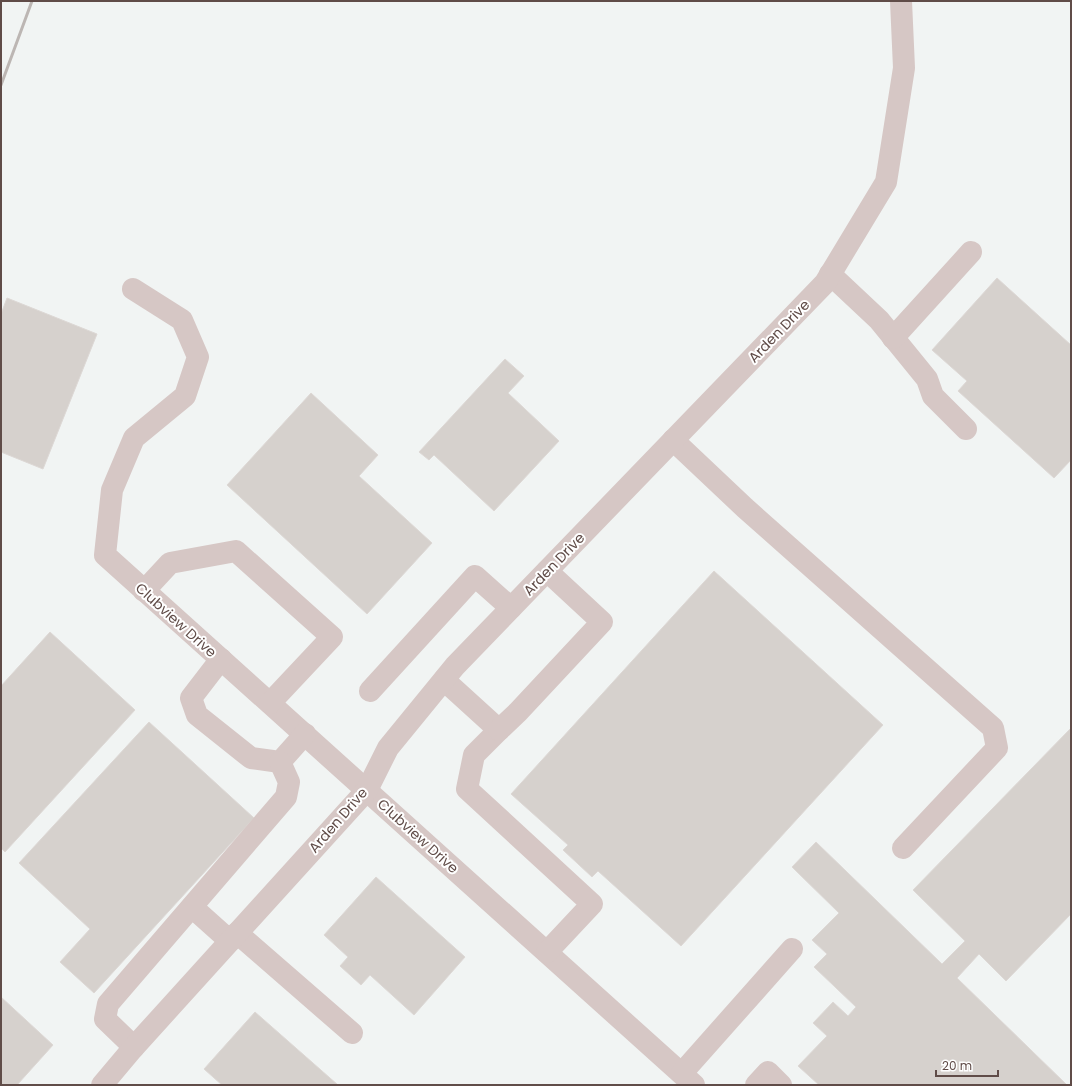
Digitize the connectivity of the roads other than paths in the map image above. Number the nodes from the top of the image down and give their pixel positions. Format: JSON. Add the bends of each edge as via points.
{"nodes":[{"id":1,"x":901,"y":1,"type":"edge"},
{"id":2,"x":971,"y":252,"type":"dead end"},
{"id":3,"x":830,"y":274,"type":"junction"},
{"id":4,"x":133,"y":289,"type":"dead end"},
{"id":5,"x":893,"y":338,"type":"junction"},
{"id":6,"x":966,"y":429,"type":"dead end"},
{"id":7,"x":673,"y":440,"type":"junction"},
{"id":8,"x":547,"y":571,"type":"junction"},
{"id":9,"x":144,"y":591,"type":"junction"},
{"id":10,"x":511,"y":608,"type":"junction"},
{"id":11,"x":221,"y":659,"type":"junction"},
{"id":12,"x":444,"y":680,"type":"junction"},
{"id":13,"x":370,"y":691,"type":"dead end"},
{"id":14,"x":270,"y":703,"type":"junction"},
{"id":15,"x":499,"y":730,"type":"junction"},
{"id":16,"x":304,"y":734,"type":"junction"},
{"id":17,"x":280,"y":762,"type":"junction"},
{"id":18,"x":367,"y":790,"type":"junction"},
{"id":19,"x":903,"y":848,"type":"dead end"},
{"id":20,"x":192,"y":907,"type":"junction"},
{"id":21,"x":234,"y":937,"type":"junction"},
{"id":22,"x":792,"y":949,"type":"dead end"},
{"id":23,"x":547,"y":952,"type":"junction"},
{"id":24,"x":352,"y":1033,"type":"dead end"},
{"id":25,"x":134,"y":1047,"type":"junction"},
{"id":26,"x":688,"y":1079,"type":"edge"},
{"id":27,"x":102,"y":1085,"type":"edge"},
{"id":28,"x":756,"y":1085,"type":"edge"},
{"id":29,"x":781,"y":1085,"type":"edge"}],
"edges":[{"from":1,"to":3,"type":"street","name":"Arden Drive","via":[[904,68],[886,182]]},
{"from":2,"to":5,"type":"street"},
{"from":3,"to":5,"type":"street"},
{"from":3,"to":7,"type":"street","name":"Arden Drive","via":[[825,283]]},
{"from":4,"to":9,"type":"street","name":"Clubview Drive","via":[[182,320],[198,357],[185,396],[134,438],[112,490],[105,555]]},
{"from":5,"to":6,"type":"street","via":[[927,379],[933,396]]},
{"from":7,"to":8,"type":"street","name":"Arden Drive"},
{"from":7,"to":19,"type":"street","via":[[745,508],[993,728],[997,748]]},
{"from":8,"to":10,"type":"street","name":"Arden Drive"},
{"from":8,"to":15,"type":"street","via":[[602,622]]},
{"from":9,"to":11,"type":"street","name":"Clubview Drive"},
{"from":9,"to":14,"type":"street","via":[[170,563],[236,551],[332,637]]},
{"from":10,"to":12,"type":"street","name":"Arden Drive"},
{"from":10,"to":13,"type":"street","via":[[475,576]]},
{"from":11,"to":14,"type":"street","name":"Clubview Drive"},
{"from":11,"to":17,"type":"street","via":[[191,698],[197,715],[251,758]]},
{"from":12,"to":15,"type":"street"},
{"from":12,"to":18,"type":"street","name":"Arden Drive","via":[[388,748]]},
{"from":14,"to":16,"type":"street","name":"Clubview Drive"},
{"from":15,"to":23,"type":"street","via":[[474,756],[467,788],[592,904]]},
{"from":16,"to":17,"type":"street"},
{"from":16,"to":18,"type":"street","name":"Clubview Drive"},
{"from":17,"to":20,"type":"street","via":[[289,782],[286,797]]},
{"from":18,"to":21,"type":"street","name":"Arden Drive"},
{"from":18,"to":23,"type":"street","name":"Clubview Drive"},
{"from":20,"to":21,"type":"street"},
{"from":20,"to":25,"type":"street","via":[[108,1004],[105,1020]]},
{"from":21,"to":24,"type":"street"},
{"from":21,"to":25,"type":"street","name":"Arden Drive"},
{"from":22,"to":26,"type":"street"},
{"from":23,"to":26,"type":"street","name":"Clubview Drive"},
{"from":25,"to":27,"type":"street","name":"Arden Drive"},
{"from":28,"to":29,"type":"street","via":[[768,1072]]}]}
